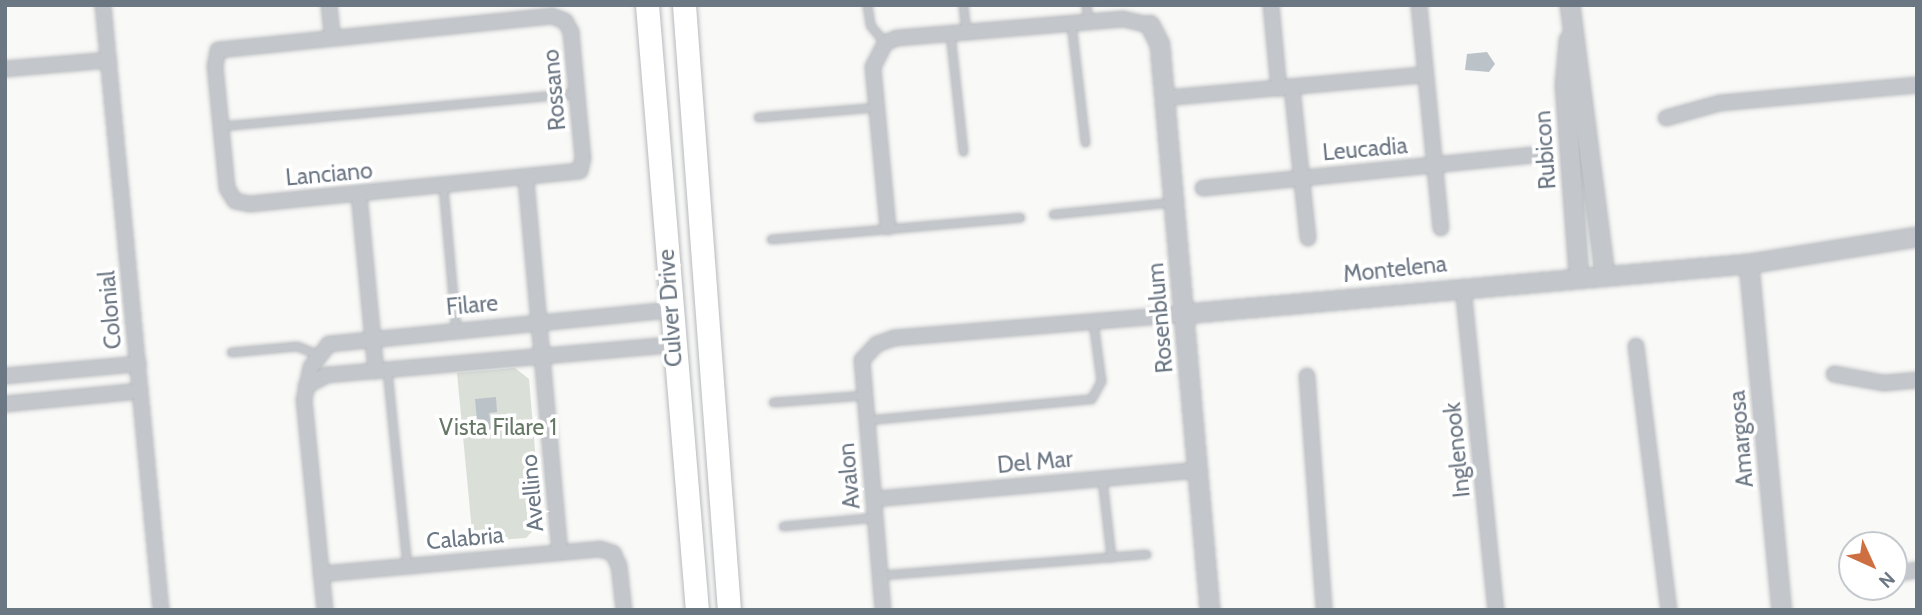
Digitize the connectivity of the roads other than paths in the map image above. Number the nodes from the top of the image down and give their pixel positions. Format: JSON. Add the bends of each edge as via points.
{"nodes":[{"id":1,"x":103,"y":5,"type":"edge"},
{"id":2,"x":330,"y":5,"type":"edge"},
{"id":3,"x":647,"y":5,"type":"edge"},
{"id":4,"x":684,"y":5,"type":"edge"},
{"id":5,"x":867,"y":5,"type":"edge"},
{"id":6,"x":963,"y":5,"type":"edge"},
{"id":7,"x":1086,"y":5,"type":"edge"},
{"id":8,"x":1271,"y":5,"type":"edge"},
{"id":9,"x":1419,"y":5,"type":"edge"},
{"id":10,"x":1570,"y":12,"type":"edge"},
{"id":11,"x":1088,"y":22,"type":"junction"},
{"id":12,"x":1072,"y":23,"type":"junction"},
{"id":13,"x":1150,"y":25,"type":"joint"},
{"id":14,"x":966,"y":32,"type":"junction"},
{"id":15,"x":950,"y":33,"type":"junction"},
{"id":16,"x":332,"y":36,"type":"junction"},
{"id":17,"x":882,"y":46,"type":"junction"},
{"id":18,"x":218,"y":50,"type":"joint"},
{"id":19,"x":109,"y":60,"type":"junction"},
{"id":20,"x":5,"y":69,"type":"edge"},
{"id":21,"x":1424,"y":75,"type":"junction"},
{"id":22,"x":1917,"y":85,"type":"edge"},
{"id":23,"x":1285,"y":88,"type":"junction"},
{"id":24,"x":577,"y":93,"type":"junction"},
{"id":25,"x":1165,"y":98,"type":"junction"},
{"id":26,"x":876,"y":107,"type":"junction"},
{"id":27,"x":758,"y":117,"type":"dead end"},
{"id":28,"x":1666,"y":118,"type":"dead end"},
{"id":29,"x":221,"y":126,"type":"junction"},
{"id":30,"x":1085,"y":142,"type":"dead end"},
{"id":31,"x":963,"y":151,"type":"dead end"},
{"id":32,"x":1531,"y":155,"type":"dead end"},
{"id":33,"x":1434,"y":166,"type":"junction"},
{"id":34,"x":580,"y":171,"type":"joint"},
{"id":35,"x":1302,"y":178,"type":"junction"},
{"id":36,"x":526,"y":180,"type":"junction"},
{"id":37,"x":443,"y":187,"type":"junction"},
{"id":38,"x":1203,"y":188,"type":"dead end"},
{"id":39,"x":359,"y":195,"type":"junction"},
{"id":40,"x":1174,"y":202,"type":"junction"},
{"id":41,"x":1053,"y":214,"type":"dead end"},
{"id":42,"x":1020,"y":218,"type":"dead end"},
{"id":43,"x":888,"y":227,"type":"junction"},
{"id":44,"x":1441,"y":228,"type":"dead end"},
{"id":45,"x":1917,"y":237,"type":"edge"},
{"id":46,"x":1308,"y":238,"type":"dead end"},
{"id":47,"x":771,"y":239,"type":"dead end"},
{"id":48,"x":1749,"y":264,"type":"junction"},
{"id":49,"x":1605,"y":274,"type":"junction"},
{"id":50,"x":1579,"y":276,"type":"junction"},
{"id":51,"x":1463,"y":286,"type":"junction"},
{"id":52,"x":670,"y":310,"type":"junction"},
{"id":53,"x":1184,"y":314,"type":"junction"},
{"id":54,"x":540,"y":321,"type":"junction"},
{"id":55,"x":1093,"y":321,"type":"junction"},
{"id":56,"x":456,"y":329,"type":"junction"},
{"id":57,"x":373,"y":337,"type":"junction"},
{"id":58,"x":877,"y":344,"type":"joint"},
{"id":59,"x":672,"y":345,"type":"junction"},
{"id":60,"x":1636,"y":346,"type":"dead end"},
{"id":61,"x":231,"y":352,"type":"dead end"},
{"id":62,"x":317,"y":354,"type":"junction"},
{"id":63,"x":543,"y":356,"type":"junction"},
{"id":64,"x":138,"y":364,"type":"junction"},
{"id":65,"x":381,"y":370,"type":"junction"},
{"id":66,"x":1834,"y":374,"type":"dead end"},
{"id":67,"x":5,"y":376,"type":"edge"},
{"id":68,"x":1307,"y":376,"type":"dead end"},
{"id":69,"x":1917,"y":380,"type":"edge"},
{"id":70,"x":306,"y":386,"type":"junction"},
{"id":71,"x":140,"y":391,"type":"junction"},
{"id":72,"x":865,"y":395,"type":"junction"},
{"id":73,"x":774,"y":402,"type":"dead end"},
{"id":74,"x":5,"y":404,"type":"edge"},
{"id":75,"x":867,"y":419,"type":"junction"},
{"id":76,"x":1198,"y":470,"type":"junction"},
{"id":77,"x":1102,"y":479,"type":"junction"},
{"id":78,"x":875,"y":499,"type":"junction"},
{"id":79,"x":876,"y":517,"type":"junction"},
{"id":80,"x":783,"y":526,"type":"dead end"},
{"id":81,"x":561,"y":552,"type":"junction"},
{"id":82,"x":1146,"y":554,"type":"dead end"},
{"id":83,"x":1111,"y":557,"type":"junction"},
{"id":84,"x":407,"y":566,"type":"junction"},
{"id":85,"x":321,"y":574,"type":"junction"},
{"id":86,"x":881,"y":575,"type":"junction"},
{"id":87,"x":161,"y":610,"type":"edge"},
{"id":88,"x":325,"y":610,"type":"edge"},
{"id":89,"x":624,"y":610,"type":"edge"},
{"id":90,"x":697,"y":610,"type":"edge"},
{"id":91,"x":729,"y":610,"type":"edge"},
{"id":92,"x":883,"y":610,"type":"edge"},
{"id":93,"x":1210,"y":610,"type":"edge"},
{"id":94,"x":1324,"y":610,"type":"edge"},
{"id":95,"x":1496,"y":610,"type":"edge"},
{"id":96,"x":1669,"y":610,"type":"edge"},
{"id":97,"x":1782,"y":610,"type":"edge"}],
"edges":[{"from":1,"to":19,"type":"street","name":"Colonial"},
{"from":2,"to":16,"type":"street"},
{"from":3,"to":52,"type":"main road","name":"Culver Drive"},
{"from":4,"to":91,"type":"main road","name":"Culver Drive"},
{"from":5,"to":17,"type":"lane","via":[[870,25]]},
{"from":6,"to":14,"type":"lane"},
{"from":7,"to":11,"type":"lane"},
{"from":8,"to":23,"type":"street"},
{"from":9,"to":21,"type":"street"},
{"from":10,"to":49,"type":"street","name":"Rubicon","via":[[1583,81]]},
{"from":10,"to":50,"type":"street","name":"Rubicon","via":[[1565,85]]},
{"from":11,"to":12,"type":"street"},
{"from":11,"to":13,"type":"street","via":[[1139,19]]},
{"from":12,"to":14,"type":"street"},
{"from":12,"to":30,"type":"lane"},
{"from":13,"to":25,"type":"street","name":"Rosenblum","via":[[1160,45]]},
{"from":14,"to":15,"type":"street"},
{"from":15,"to":17,"type":"street"},
{"from":15,"to":31,"type":"lane"},
{"from":16,"to":18,"type":"street","name":"Rossano"},
{"from":16,"to":24,"type":"street","name":"Rossano","via":[[552,16],[565,21],[571,32]]},
{"from":17,"to":26,"type":"street","via":[[873,67]]},
{"from":18,"to":29,"type":"street","name":"Lanciano","via":[[215,66]]},
{"from":19,"to":20,"type":"street"},
{"from":19,"to":64,"type":"street","name":"Colonial"},
{"from":21,"to":23,"type":"street"},
{"from":21,"to":33,"type":"street"},
{"from":22,"to":28,"type":"street","via":[[1720,103]]},
{"from":23,"to":25,"type":"street"},
{"from":23,"to":35,"type":"street"},
{"from":24,"to":29,"type":"lane"},
{"from":24,"to":34,"type":"street","name":"Rossano"},
{"from":25,"to":40,"type":"street","name":"Rosenblum"},
{"from":26,"to":27,"type":"lane"},
{"from":26,"to":43,"type":"street"},
{"from":29,"to":39,"type":"street","name":"Lanciano","via":[[227,188],[235,201],[250,204]]},
{"from":32,"to":33,"type":"street","name":"Leucadia"},
{"from":33,"to":35,"type":"street","name":"Leucadia"},
{"from":33,"to":44,"type":"street"},
{"from":34,"to":36,"type":"street","name":"Lanciano"},
{"from":35,"to":38,"type":"street","name":"Leucadia"},
{"from":35,"to":46,"type":"street"},
{"from":36,"to":37,"type":"street","name":"Lanciano"},
{"from":36,"to":54,"type":"street","name":"Avellino"},
{"from":37,"to":39,"type":"street","name":"Lanciano"},
{"from":37,"to":56,"type":"lane"},
{"from":39,"to":57,"type":"street"},
{"from":40,"to":41,"type":"lane"},
{"from":40,"to":53,"type":"street","name":"Rosenblum"},
{"from":42,"to":43,"type":"lane"},
{"from":43,"to":47,"type":"lane"},
{"from":45,"to":48,"type":"street","name":"Montelena"},
{"from":48,"to":49,"type":"street","name":"Montelena"},
{"from":48,"to":97,"type":"street","name":"Amargosa"},
{"from":49,"to":50,"type":"street","name":"Montelena"},
{"from":50,"to":51,"type":"street","name":"Montelena"},
{"from":51,"to":53,"type":"street","name":"Montelena"},
{"from":51,"to":95,"type":"street","name":"Inglenook"},
{"from":52,"to":54,"type":"street","name":"Filare"},
{"from":52,"to":59,"type":"main road","name":"Culver Drive"},
{"from":53,"to":55,"type":"street","name":"Montelena"},
{"from":53,"to":76,"type":"street","name":"Rosenblum"},
{"from":54,"to":56,"type":"street","name":"Filare"},
{"from":54,"to":63,"type":"street","name":"Avellino"},
{"from":55,"to":58,"type":"street","name":"Montelena"},
{"from":55,"to":75,"type":"lane","via":[[1101,381],[1091,399]]},
{"from":56,"to":57,"type":"street","name":"Filare"},
{"from":57,"to":62,"type":"street","name":"Filare","via":[[329,344]]},
{"from":57,"to":65,"type":"street"},
{"from":58,"to":72,"type":"street","name":"Avalon","via":[[862,360]]},
{"from":59,"to":63,"type":"street"},
{"from":59,"to":90,"type":"main road","name":"Culver Drive"},
{"from":60,"to":96,"type":"street"},
{"from":61,"to":62,"type":"lane","via":[[297,346]]},
{"from":62,"to":70,"type":"street"},
{"from":63,"to":65,"type":"street"},
{"from":63,"to":81,"type":"street","name":"Avellino"},
{"from":64,"to":67,"type":"street"},
{"from":64,"to":71,"type":"street","name":"Colonial"},
{"from":65,"to":70,"type":"street","via":[[327,375]]},
{"from":65,"to":84,"type":"lane"},
{"from":66,"to":69,"type":"street","via":[[1884,383]]},
{"from":68,"to":94,"type":"street"},
{"from":70,"to":85,"type":"street"},
{"from":71,"to":74,"type":"street"},
{"from":71,"to":87,"type":"street","name":"Colonial"},
{"from":72,"to":73,"type":"lane"},
{"from":72,"to":75,"type":"street","name":"Avalon"},
{"from":75,"to":78,"type":"street","name":"Avalon"},
{"from":76,"to":77,"type":"street","name":"Del Mar"},
{"from":76,"to":93,"type":"street","name":"Rosenblum"},
{"from":77,"to":78,"type":"street","name":"Del Mar"},
{"from":77,"to":83,"type":"lane"},
{"from":78,"to":79,"type":"street","name":"Avalon"},
{"from":79,"to":80,"type":"lane"},
{"from":79,"to":86,"type":"street","name":"Avalon"},
{"from":81,"to":84,"type":"street","name":"Calabria"},
{"from":81,"to":89,"type":"street","name":"Calabria","via":[[600,549],[612,554],[619,566]]},
{"from":82,"to":83,"type":"lane"},
{"from":83,"to":86,"type":"lane"},
{"from":84,"to":85,"type":"street","name":"Calabria"},
{"from":85,"to":88,"type":"street"},
{"from":86,"to":92,"type":"street","name":"Avalon"}]}
